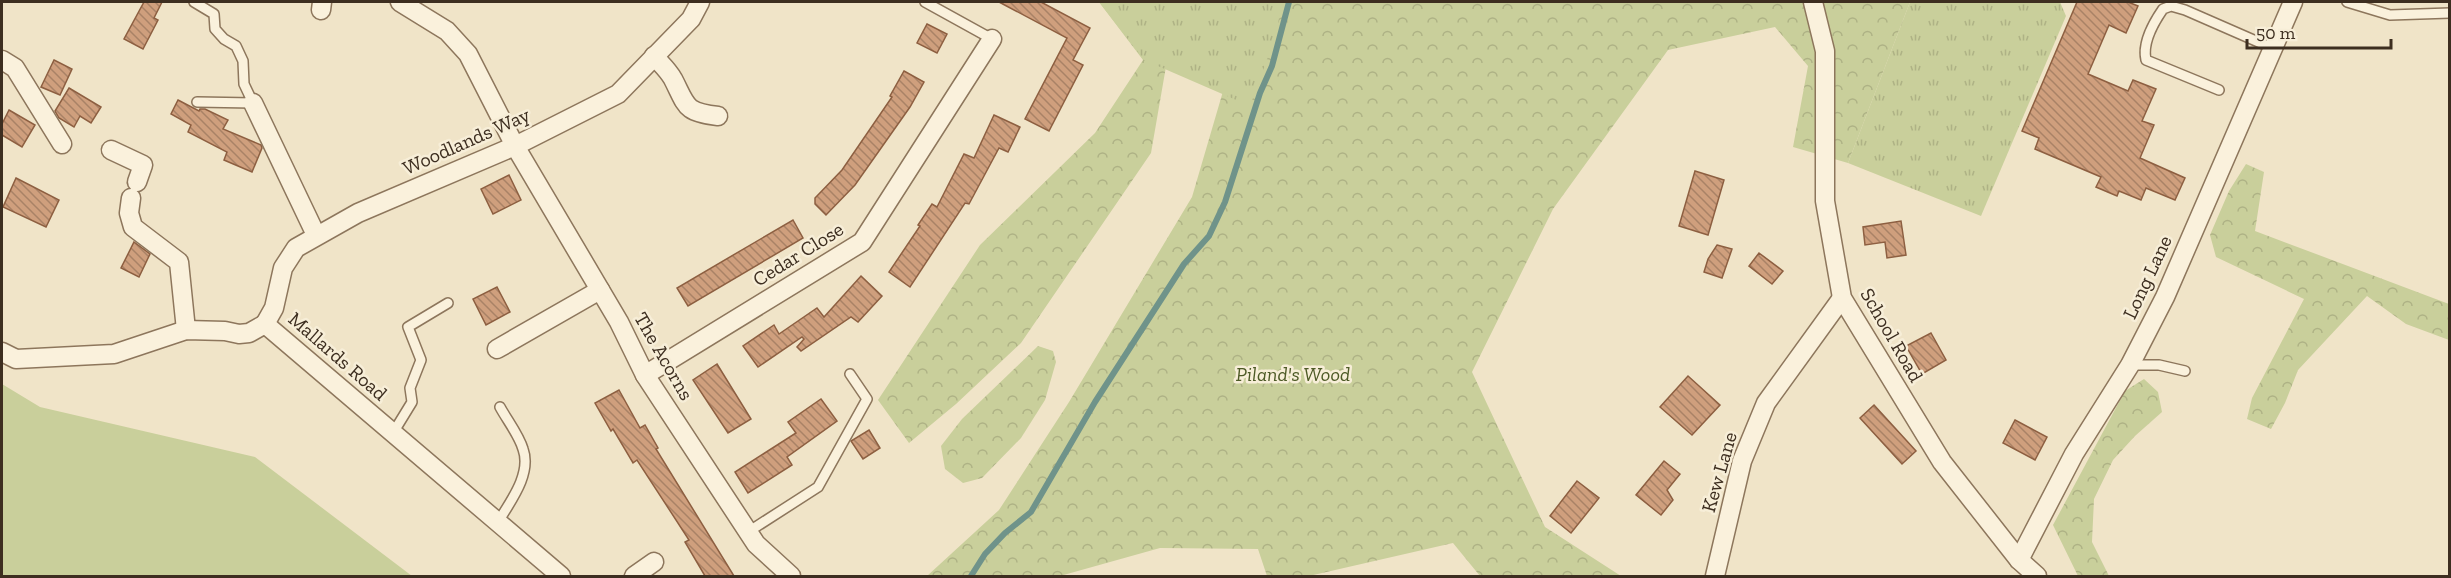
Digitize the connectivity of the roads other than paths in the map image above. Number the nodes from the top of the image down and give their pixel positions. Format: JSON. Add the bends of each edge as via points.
{"nodes":[{"id":1,"x":194,"y":2,"type":"edge"},
{"id":2,"x":400,"y":2,"type":"edge"},
{"id":3,"x":700,"y":2,"type":"edge"},
{"id":4,"x":925,"y":2,"type":"edge"},
{"id":5,"x":1813,"y":2,"type":"edge"},
{"id":6,"x":2293,"y":2,"type":"edge"},
{"id":7,"x":2347,"y":2,"type":"edge"},
{"id":8,"x":2450,"y":13,"type":"edge"},
{"id":9,"x":992,"y":39,"type":"joint"},
{"id":10,"x":2272,"y":48,"type":"junction"},
{"id":11,"x":654,"y":56,"type":"junction"},
{"id":12,"x":2,"y":60,"type":"edge"},
{"id":13,"x":2219,"y":90,"type":"dead end"},
{"id":14,"x":197,"y":102,"type":"dead end"},
{"id":15,"x":253,"y":103,"type":"junction"},
{"id":16,"x":718,"y":116,"type":"dead end"},
{"id":17,"x":62,"y":144,"type":"dead end"},
{"id":18,"x":515,"y":146,"type":"junction"},
{"id":19,"x":111,"y":150,"type":"dead end"},
{"id":20,"x":316,"y":235,"type":"junction"},
{"id":21,"x":600,"y":290,"type":"junction"},
{"id":22,"x":1842,"y":298,"type":"junction"},
{"id":23,"x":448,"y":303,"type":"dead end"},
{"id":24,"x":265,"y":324,"type":"junction"},
{"id":25,"x":186,"y":330,"type":"junction"},
{"id":26,"x":497,"y":350,"type":"dead end"},
{"id":27,"x":2,"y":352,"type":"edge"},
{"id":28,"x":2130,"y":365,"type":"junction"},
{"id":29,"x":2185,"y":371,"type":"dead end"},
{"id":30,"x":850,"y":374,"type":"dead end"},
{"id":31,"x":645,"y":375,"type":"junction"},
{"id":32,"x":500,"y":407,"type":"dead end"},
{"id":33,"x":393,"y":433,"type":"junction"},
{"id":34,"x":498,"y":522,"type":"junction"},
{"id":35,"x":752,"y":538,"type":"junction"},
{"id":36,"x":2019,"y":560,"type":"junction"},
{"id":37,"x":654,"y":562,"type":"dead end"},
{"id":38,"x":561,"y":576,"type":"edge"},
{"id":39,"x":634,"y":576,"type":"edge"},
{"id":40,"x":776,"y":576,"type":"edge"},
{"id":41,"x":791,"y":576,"type":"edge"},
{"id":42,"x":1715,"y":576,"type":"edge"},
{"id":43,"x":2037,"y":576,"type":"edge"}],
"edges":[{"from":1,"to":15,"type":"lane","via":[[214,14],[214,29],[236,46],[243,61],[244,84]]},
{"from":2,"to":18,"type":"street","name":"The Acorns","via":[[447,31],[468,54]]},
{"from":3,"to":11,"type":"street","name":"Woodlands Way","via":[[691,19]]},
{"from":4,"to":9,"type":"lane"},
{"from":5,"to":22,"type":"street","name":"School Road","via":[[1825,51],[1825,201]]},
{"from":6,"to":10,"type":"street","name":"Long Lane"},
{"from":7,"to":8,"type":"lane","via":[[2390,15]]},
{"from":9,"to":31,"type":"street","name":"Cedar Close","via":[[862,242]]},
{"from":10,"to":13,"type":"lane","via":[[2185,10],[2171,6],[2163,9],[2146,44],[2146,60]]},
{"from":10,"to":28,"type":"street","name":"Long Lane","via":[[2165,297]]},
{"from":11,"to":16,"type":"street","via":[[691,109]]},
{"from":11,"to":18,"type":"street","name":"Woodlands Way","via":[[618,94]]},
{"from":12,"to":17,"type":"street","via":[[15,68]]},
{"from":14,"to":15,"type":"lane"},
{"from":15,"to":20,"type":"street"},
{"from":18,"to":20,"type":"street","name":"Woodlands Way"},
{"from":18,"to":21,"type":"street","name":"The Acorns"},
{"from":19,"to":25,"type":"street","via":[[143,165],[129,213],[133,227],[179,262]]},
{"from":20,"to":24,"type":"street","name":"Woodlands Way","via":[[296,248],[289,258]]},
{"from":21,"to":26,"type":"street"},
{"from":21,"to":31,"type":"street","name":"The Acorns"},
{"from":22,"to":36,"type":"street","name":"School Road","via":[[1942,462]]},
{"from":22,"to":42,"type":"street","name":"Kew Lane","via":[[1766,404],[1742,461]]},
{"from":23,"to":33,"type":"lane","via":[[408,327],[421,360],[410,388],[412,402]]},
{"from":24,"to":25,"type":"street","name":"Mallards Road","via":[[239,334]]},
{"from":24,"to":33,"type":"street","name":"Mallards Road"},
{"from":25,"to":27,"type":"street","name":"Mallards Road","via":[[114,354],[16,359]]},
{"from":28,"to":29,"type":"lane","via":[[2159,365]]},
{"from":28,"to":36,"type":"street","name":"Long Lane","via":[[2074,454]]},
{"from":30,"to":35,"type":"lane","via":[[867,399],[818,487]]},
{"from":31,"to":35,"type":"street","name":"The Acorns"},
{"from":32,"to":34,"type":"lane","via":[[523,449],[525,464],[518,488]]},
{"from":33,"to":34,"type":"street","name":"Mallards Road"},
{"from":34,"to":38,"type":"street","name":"Mallards Road"},
{"from":35,"to":40,"type":"lane"},
{"from":35,"to":41,"type":"street","name":"The Acorns"},
{"from":36,"to":43,"type":"street","name":"School Road"},
{"from":37,"to":39,"type":"street"}]}
